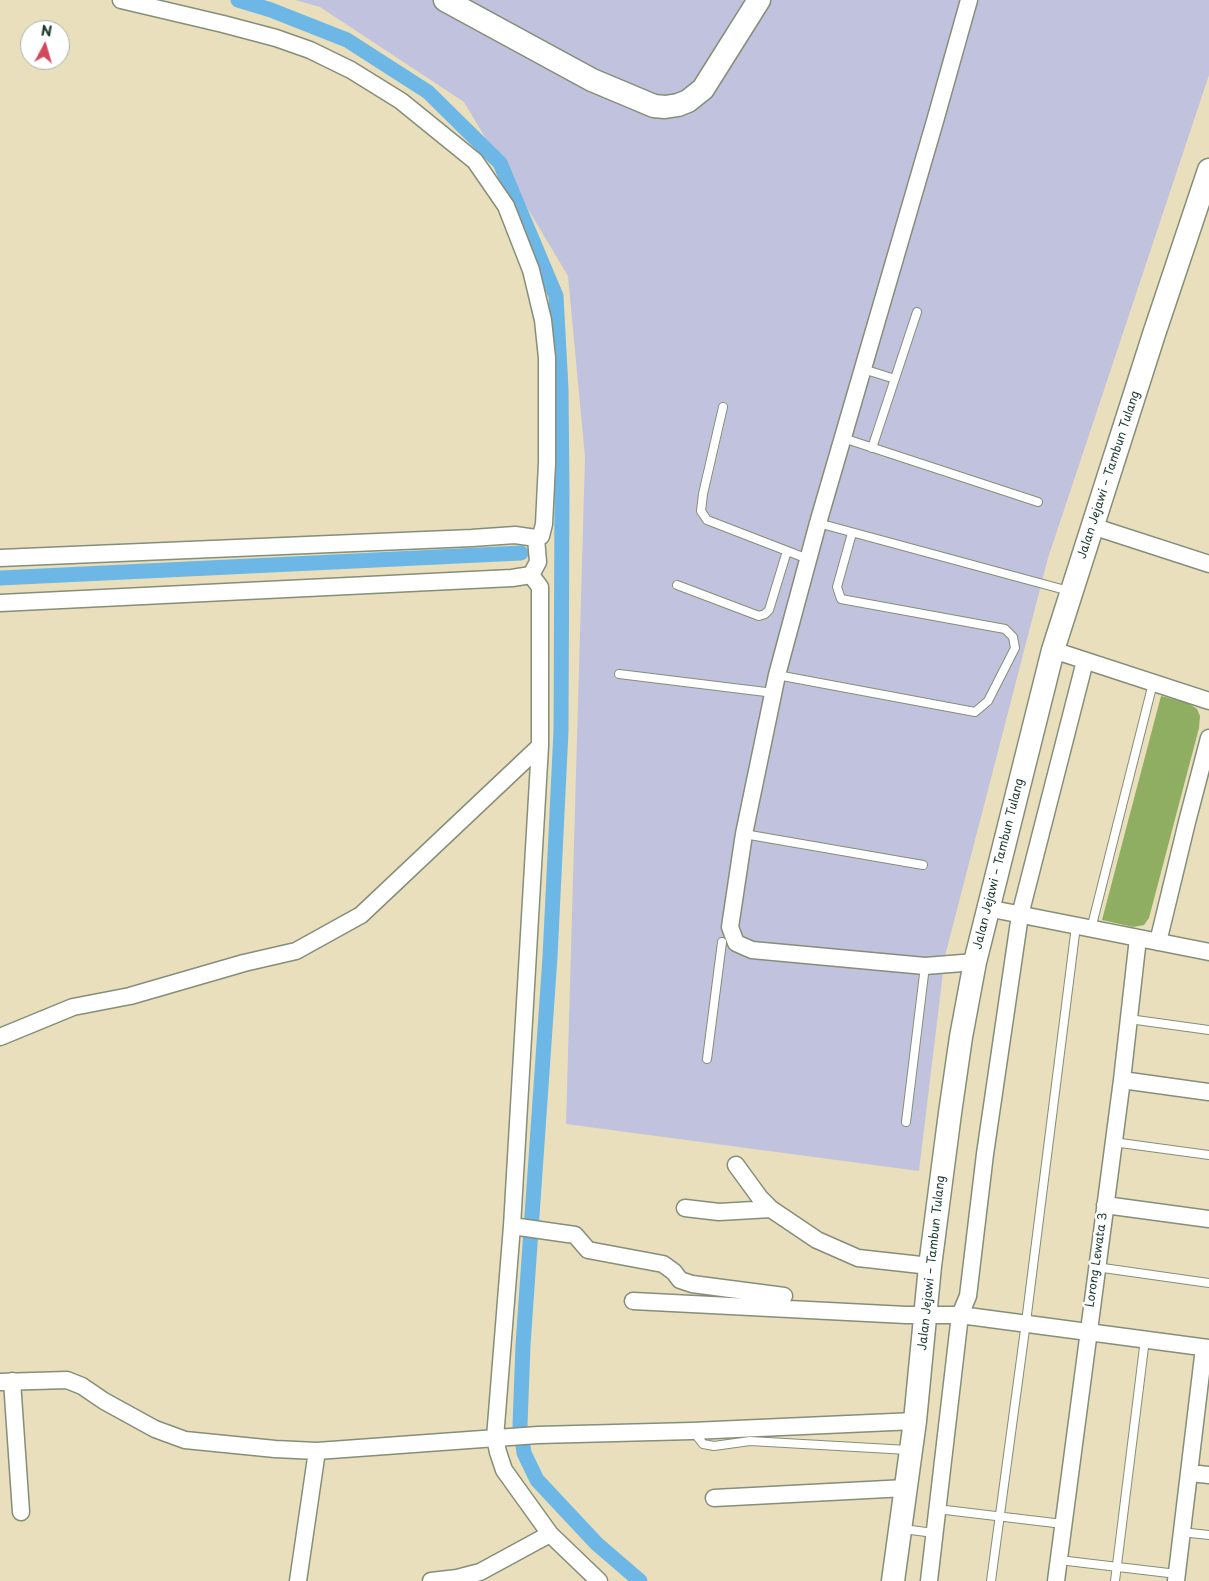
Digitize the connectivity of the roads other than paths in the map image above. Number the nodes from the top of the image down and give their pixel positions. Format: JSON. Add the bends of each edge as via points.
{"nodes":[{"id":1,"x":121,"y":0,"type":"edge"},
{"id":2,"x":445,"y":0,"type":"edge"},
{"id":3,"x":759,"y":0,"type":"edge"},
{"id":4,"x":969,"y":0,"type":"edge"},
{"id":5,"x":1209,"y":170,"type":"edge"},
{"id":6,"x":917,"y":312,"type":"dead end"},
{"id":7,"x":863,"y":369,"type":"junction"},
{"id":8,"x":895,"y":379,"type":"junction"},
{"id":9,"x":723,"y":407,"type":"dead end"},
{"id":10,"x":843,"y":438,"type":"junction"},
{"id":11,"x":872,"y":448,"type":"junction"},
{"id":12,"x":1038,"y":502,"type":"dead end"},
{"id":13,"x":818,"y":524,"type":"junction"},
{"id":14,"x":1092,"y":526,"type":"junction"},
{"id":15,"x":852,"y":533,"type":"junction"},
{"id":16,"x":536,"y":538,"type":"junction"},
{"id":17,"x":787,"y":551,"type":"junction"},
{"id":18,"x":0,"y":558,"type":"edge"},
{"id":19,"x":808,"y":559,"type":"junction"},
{"id":20,"x":1209,"y":564,"type":"edge"},
{"id":21,"x":531,"y":575,"type":"junction"},
{"id":22,"x":677,"y":585,"type":"dead end"},
{"id":23,"x":1072,"y":592,"type":"junction"},
{"id":24,"x":0,"y":602,"type":"edge"},
{"id":25,"x":1053,"y":650,"type":"junction"},
{"id":26,"x":1085,"y":661,"type":"junction"},
{"id":27,"x":619,"y":674,"type":"dead end"},
{"id":28,"x":777,"y":675,"type":"junction"},
{"id":29,"x":1153,"y":683,"type":"junction"},
{"id":30,"x":774,"y":693,"type":"junction"},
{"id":31,"x":1209,"y":701,"type":"edge"},
{"id":32,"x":1209,"y":738,"type":"edge"},
{"id":33,"x":540,"y":746,"type":"junction"},
{"id":34,"x":744,"y":834,"type":"junction"},
{"id":35,"x":923,"y":866,"type":"dead end"},
{"id":36,"x":987,"y":908,"type":"junction"},
{"id":37,"x":1020,"y":916,"type":"junction"},
{"id":38,"x":1083,"y":927,"type":"junction"},
{"id":39,"x":1138,"y":938,"type":"junction"},
{"id":40,"x":722,"y":942,"type":"dead end"},
{"id":41,"x":1158,"y":942,"type":"junction"},
{"id":42,"x":1209,"y":952,"type":"edge"},
{"id":43,"x":975,"y":962,"type":"junction"},
{"id":44,"x":924,"y":966,"type":"junction"},
{"id":45,"x":1129,"y":1019,"type":"junction"},
{"id":46,"x":1209,"y":1030,"type":"edge"},
{"id":47,"x":0,"y":1037,"type":"edge"},
{"id":48,"x":707,"y":1059,"type":"dead end"},
{"id":49,"x":1122,"y":1080,"type":"junction"},
{"id":50,"x":1209,"y":1092,"type":"edge"},
{"id":51,"x":906,"y":1122,"type":"dead end"},
{"id":52,"x":1113,"y":1142,"type":"junction"},
{"id":53,"x":1209,"y":1155,"type":"edge"},
{"id":54,"x":736,"y":1165,"type":"dead end"},
{"id":55,"x":1105,"y":1205,"type":"junction"},
{"id":56,"x":685,"y":1208,"type":"dead end"},
{"id":57,"x":771,"y":1209,"type":"junction"},
{"id":58,"x":1209,"y":1219,"type":"edge"},
{"id":59,"x":517,"y":1227,"type":"junction"},
{"id":60,"x":930,"y":1266,"type":"junction"},
{"id":61,"x":1096,"y":1267,"type":"junction"},
{"id":62,"x":1209,"y":1283,"type":"edge"},
{"id":63,"x":784,"y":1296,"type":"dead end"},
{"id":64,"x":633,"y":1301,"type":"dead end"},
{"id":65,"x":960,"y":1315,"type":"junction"},
{"id":66,"x":926,"y":1316,"type":"junction"},
{"id":67,"x":1026,"y":1322,"type":"junction"},
{"id":68,"x":1088,"y":1332,"type":"junction"},
{"id":69,"x":1146,"y":1339,"type":"junction"},
{"id":70,"x":1207,"y":1348,"type":"edge"},
{"id":71,"x":6,"y":1381,"type":"edge"},
{"id":72,"x":915,"y":1421,"type":"junction"},
{"id":73,"x":692,"y":1431,"type":"junction"},
{"id":74,"x":501,"y":1437,"type":"junction"},
{"id":75,"x":910,"y":1450,"type":"junction"},
{"id":76,"x":317,"y":1451,"type":"junction"},
{"id":77,"x":1190,"y":1473,"type":"junction"},
{"id":78,"x":1209,"y":1475,"type":"edge"},
{"id":79,"x":906,"y":1488,"type":"junction"},
{"id":80,"x":714,"y":1498,"type":"dead end"},
{"id":81,"x":937,"y":1509,"type":"junction"},
{"id":82,"x":21,"y":1512,"type":"dead end"},
{"id":83,"x":999,"y":1516,"type":"junction"},
{"id":84,"x":1063,"y":1524,"type":"junction"},
{"id":85,"x":901,"y":1528,"type":"junction"},
{"id":86,"x":1182,"y":1532,"type":"junction"},
{"id":87,"x":934,"y":1533,"type":"junction"},
{"id":88,"x":550,"y":1534,"type":"junction"},
{"id":89,"x":1209,"y":1535,"type":"edge"},
{"id":90,"x":1059,"y":1560,"type":"junction"},
{"id":91,"x":1116,"y":1568,"type":"junction"},
{"id":92,"x":1176,"y":1577,"type":"edge"},
{"id":93,"x":302,"y":1580,"type":"edge"},
{"id":94,"x":431,"y":1581,"type":"edge"},
{"id":95,"x":599,"y":1581,"type":"edge"},
{"id":96,"x":893,"y":1581,"type":"edge"},
{"id":97,"x":929,"y":1581,"type":"edge"},
{"id":98,"x":991,"y":1581,"type":"edge"},
{"id":99,"x":1056,"y":1581,"type":"edge"},
{"id":100,"x":1114,"y":1581,"type":"edge"}],
"edges":[{"from":1,"to":16,"type":"street","via":[[276,38],[310,50],[351,70],[401,101],[475,161],[506,206],[531,270],[543,320],[547,358],[546,462],[544,524],[541,536]]},
{"from":2,"to":3,"type":"street","via":[[592,80],[654,106],[665,107],[678,105],[703,89]]},
{"from":4,"to":7,"type":"street"},
{"from":5,"to":14,"type":"street","name":"Jalan Jejawi – Tambun Tulang"},
{"from":6,"to":8,"type":"lane"},
{"from":7,"to":8,"type":"lane"},
{"from":7,"to":10,"type":"street"},
{"from":8,"to":11,"type":"lane"},
{"from":9,"to":17,"type":"lane","via":[[701,511],[707,520]]},
{"from":10,"to":11,"type":"lane"},
{"from":10,"to":13,"type":"street"},
{"from":11,"to":12,"type":"lane"},
{"from":13,"to":15,"type":"lane"},
{"from":13,"to":19,"type":"street"},
{"from":14,"to":20,"type":"street"},
{"from":14,"to":23,"type":"street","name":"Jalan Jejawi – Tambun Tulang"},
{"from":15,"to":23,"type":"lane"},
{"from":15,"to":28,"type":"lane","via":[[837,587],[841,599],[1005,629],[1013,637],[1015,648],[988,701],[976,712]]},
{"from":16,"to":18,"type":"street","via":[[515,535]]},
{"from":16,"to":21,"type":"street","via":[[538,562]]},
{"from":17,"to":19,"type":"lane"},
{"from":17,"to":22,"type":"lane","via":[[769,610],[759,616]]},
{"from":19,"to":28,"type":"street"},
{"from":21,"to":24,"type":"street"},
{"from":21,"to":33,"type":"street","via":[[540,587]]},
{"from":23,"to":25,"type":"street","name":"Jalan Jejawi – Tambun Tulang"},
{"from":25,"to":26,"type":"street"},
{"from":25,"to":36,"type":"street","name":"Jalan Jejawi – Tambun Tulang"},
{"from":26,"to":29,"type":"street"},
{"from":26,"to":37,"type":"street"},
{"from":27,"to":30,"type":"lane"},
{"from":28,"to":30,"type":"street"},
{"from":29,"to":31,"type":"street"},
{"from":29,"to":38,"type":"lane"},
{"from":30,"to":34,"type":"street"},
{"from":32,"to":41,"type":"street"},
{"from":33,"to":47,"type":"street","via":[[361,915],[296,951],[130,996],[73,1006]]},
{"from":33,"to":59,"type":"street"},
{"from":34,"to":35,"type":"lane"},
{"from":34,"to":44,"type":"street","via":[[730,927],[736,943],[752,950]]},
{"from":36,"to":37,"type":"street"},
{"from":36,"to":43,"type":"street","name":"Jalan Jejawi – Tambun Tulang"},
{"from":37,"to":38,"type":"street"},
{"from":37,"to":65,"type":"street","via":[[968,1296]]},
{"from":38,"to":39,"type":"street"},
{"from":38,"to":67,"type":"lane"},
{"from":39,"to":41,"type":"street"},
{"from":39,"to":45,"type":"street","name":"Lorong Lewata 3"},
{"from":40,"to":48,"type":"lane"},
{"from":41,"to":42,"type":"street"},
{"from":43,"to":44,"type":"street"},
{"from":43,"to":60,"type":"street","name":"Jalan Jejawi – Tambun Tulang","via":[[952,1094]]},
{"from":44,"to":51,"type":"lane"},
{"from":45,"to":46,"type":"lane"},
{"from":45,"to":49,"type":"street","name":"Lorong Lewata 3"},
{"from":49,"to":50,"type":"street"},
{"from":49,"to":52,"type":"street","name":"Lorong Lewata 3"},
{"from":52,"to":53,"type":"lane"},
{"from":52,"to":55,"type":"street","name":"Lorong Lewata 3"},
{"from":54,"to":57,"type":"street"},
{"from":55,"to":58,"type":"street"},
{"from":55,"to":61,"type":"street","name":"Lorong Lewata 3"},
{"from":56,"to":57,"type":"street","via":[[719,1212]]},
{"from":57,"to":60,"type":"street","via":[[817,1240],[858,1258]]},
{"from":59,"to":63,"type":"street","via":[[575,1235],[588,1250],[663,1264],[680,1280],[692,1284]]},
{"from":59,"to":74,"type":"street"},
{"from":60,"to":66,"type":"street","name":"Jalan Jejawi – Tambun Tulang"},
{"from":61,"to":62,"type":"lane"},
{"from":61,"to":68,"type":"street","name":"Lorong Lewata 3"},
{"from":64,"to":66,"type":"street"},
{"from":65,"to":66,"type":"street"},
{"from":65,"to":67,"type":"street"},
{"from":65,"to":81,"type":"street"},
{"from":66,"to":72,"type":"street","name":"Jalan Jejawi – Tambun Tulang"},
{"from":67,"to":68,"type":"street"},
{"from":67,"to":83,"type":"lane"},
{"from":68,"to":69,"type":"street"},
{"from":68,"to":84,"type":"street","name":"Lorong Lewata 3"},
{"from":69,"to":70,"type":"street"},
{"from":69,"to":91,"type":"lane"},
{"from":70,"to":77,"type":"street"},
{"from":71,"to":76,"type":"street","via":[[67,1380],[155,1430],[185,1440]]},
{"from":71,"to":82,"type":"street"},
{"from":72,"to":73,"type":"street"},
{"from":72,"to":75,"type":"street","name":"Jalan Jejawi – Tambun Tulang"},
{"from":73,"to":74,"type":"street"},
{"from":73,"to":75,"type":"lane","via":[[703,1444],[714,1446],[750,1441]]},
{"from":74,"to":76,"type":"street"},
{"from":74,"to":88,"type":"street","via":[[498,1452],[504,1470]]},
{"from":75,"to":79,"type":"street","name":"Jalan Jejawi – Tambun Tulang"},
{"from":76,"to":93,"type":"street"},
{"from":77,"to":78,"type":"street"},
{"from":77,"to":86,"type":"street"},
{"from":79,"to":80,"type":"street"},
{"from":79,"to":85,"type":"street","name":"Jalan Jejawi – Tambun Tulang"},
{"from":81,"to":83,"type":"lane"},
{"from":81,"to":87,"type":"street"},
{"from":83,"to":84,"type":"lane"},
{"from":83,"to":98,"type":"lane"},
{"from":84,"to":90,"type":"street","name":"Lorong Lewata 3"},
{"from":85,"to":87,"type":"lane"},
{"from":85,"to":96,"type":"street","name":"Jalan Jejawi – Tambun Tulang"},
{"from":86,"to":89,"type":"lane"},
{"from":86,"to":92,"type":"street"},
{"from":87,"to":97,"type":"street"},
{"from":88,"to":94,"type":"street","via":[[480,1572]]},
{"from":88,"to":95,"type":"street"},
{"from":90,"to":91,"type":"lane"},
{"from":90,"to":99,"type":"street","name":"Lorong Lewata 3"},
{"from":91,"to":92,"type":"lane"},
{"from":91,"to":100,"type":"lane"}]}
